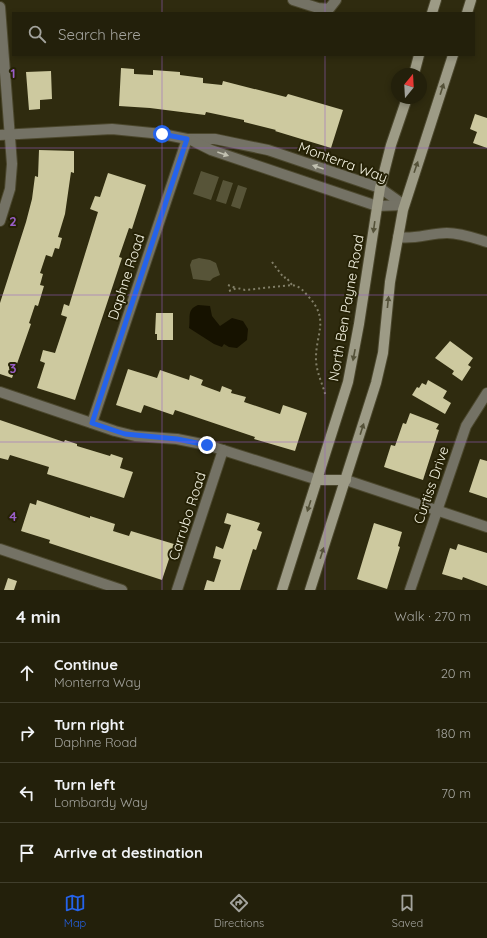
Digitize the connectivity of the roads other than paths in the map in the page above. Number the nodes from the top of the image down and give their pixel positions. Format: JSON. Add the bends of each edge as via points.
{"nodes":[{"id":1,"x":293,"y":0,"type":"edge"},
{"id":2,"x":336,"y":0,"type":"edge"},
{"id":3,"x":436,"y":0,"type":"edge"},
{"id":4,"x":471,"y":0,"type":"edge"},
{"id":5,"x":0,"y":7,"type":"edge"},
{"id":6,"x":432,"y":12,"type":"edge"},
{"id":7,"x":467,"y":12,"type":"edge"},
{"id":8,"x":419,"y":56,"type":"edge"},
{"id":9,"x":453,"y":56,"type":"edge"},
{"id":10,"x":416,"y":68,"type":"edge"},
{"id":11,"x":405,"y":104,"type":"edge"},
{"id":12,"x":5,"y":135,"type":"edge"},
{"id":13,"x":187,"y":139,"type":"junction"},
{"id":14,"x":380,"y":188,"type":"junction"},
{"id":15,"x":404,"y":205,"type":"junction"},
{"id":16,"x":377,"y":206,"type":"junction"},
{"id":17,"x":0,"y":221,"type":"edge"},
{"id":18,"x":398,"y":237,"type":"junction"},
{"id":19,"x":487,"y":242,"type":"edge"},
{"id":20,"x":0,"y":392,"type":"edge"},
{"id":21,"x":487,"y":393,"type":"edge"},
{"id":22,"x":92,"y":423,"type":"junction"},
{"id":23,"x":223,"y":450,"type":"junction"},
{"id":24,"x":318,"y":480,"type":"junction"},
{"id":25,"x":346,"y":480,"type":"junction"},
{"id":26,"x":437,"y":511,"type":"junction"},
{"id":27,"x":487,"y":527,"type":"edge"},
{"id":28,"x":0,"y":549,"type":"edge"},
{"id":29,"x":122,"y":590,"type":"edge"},
{"id":30,"x":177,"y":590,"type":"edge"},
{"id":31,"x":282,"y":590,"type":"edge"},
{"id":32,"x":310,"y":590,"type":"edge"},
{"id":33,"x":410,"y":590,"type":"edge"}],
"edges":[{"from":1,"to":2,"type":"street","via":[[329,9]]},
{"from":3,"to":6,"type":"street"},
{"from":4,"to":7,"type":"street"},
{"from":5,"to":12,"type":"street"},
{"from":8,"to":10,"type":"street"},
{"from":15,"to":9,"type":"street","one_way":true},
{"from":11,"to":14,"type":"street","name":"North Ben Payne Road"},
{"from":12,"to":13,"type":"street","name":"Monterra Way","via":[[112,129]]},
{"from":12,"to":17,"type":"street","via":[[11,178]]},
{"from":14,"to":13,"type":"street","name":"Monterra Way","one_way":true,"via":[[268,150],[215,139]]},
{"from":13,"to":16,"type":"street","name":"Monterra Way","one_way":true,"via":[[211,150]]},
{"from":13,"to":22,"type":"street","name":"Daphne Road"},
{"from":14,"to":15,"type":"street","name":"Monterra Way"},
{"from":14,"to":16,"type":"street","name":"North Ben Payne Road"},
{"from":15,"to":16,"type":"street","name":"Monterra Way"},
{"from":15,"to":18,"type":"street"},
{"from":16,"to":24,"type":"street","name":"North Ben Payne Road","one_way":true,"via":[[354,355]]},
{"from":18,"to":19,"type":"street","via":[[448,232]]},
{"from":25,"to":18,"type":"street","one_way":true,"via":[[383,353]]},
{"from":20,"to":22,"type":"street"},
{"from":21,"to":26,"type":"street","name":"Curtiss Drive","via":[[466,426]]},
{"from":22,"to":23,"type":"street","via":[[125,434],[191,441]]},
{"from":23,"to":24,"type":"street"},
{"from":23,"to":30,"type":"street","name":"Carrubo Road"},
{"from":24,"to":25,"type":"street"},
{"from":24,"to":31,"type":"street","name":"North Ben Payne Road","one_way":true},
{"from":25,"to":26,"type":"street"},
{"from":32,"to":25,"type":"street","one_way":true},
{"from":26,"to":27,"type":"street"},
{"from":26,"to":33,"type":"street","name":"Curtiss Drive"},
{"from":28,"to":29,"type":"street"}]}
